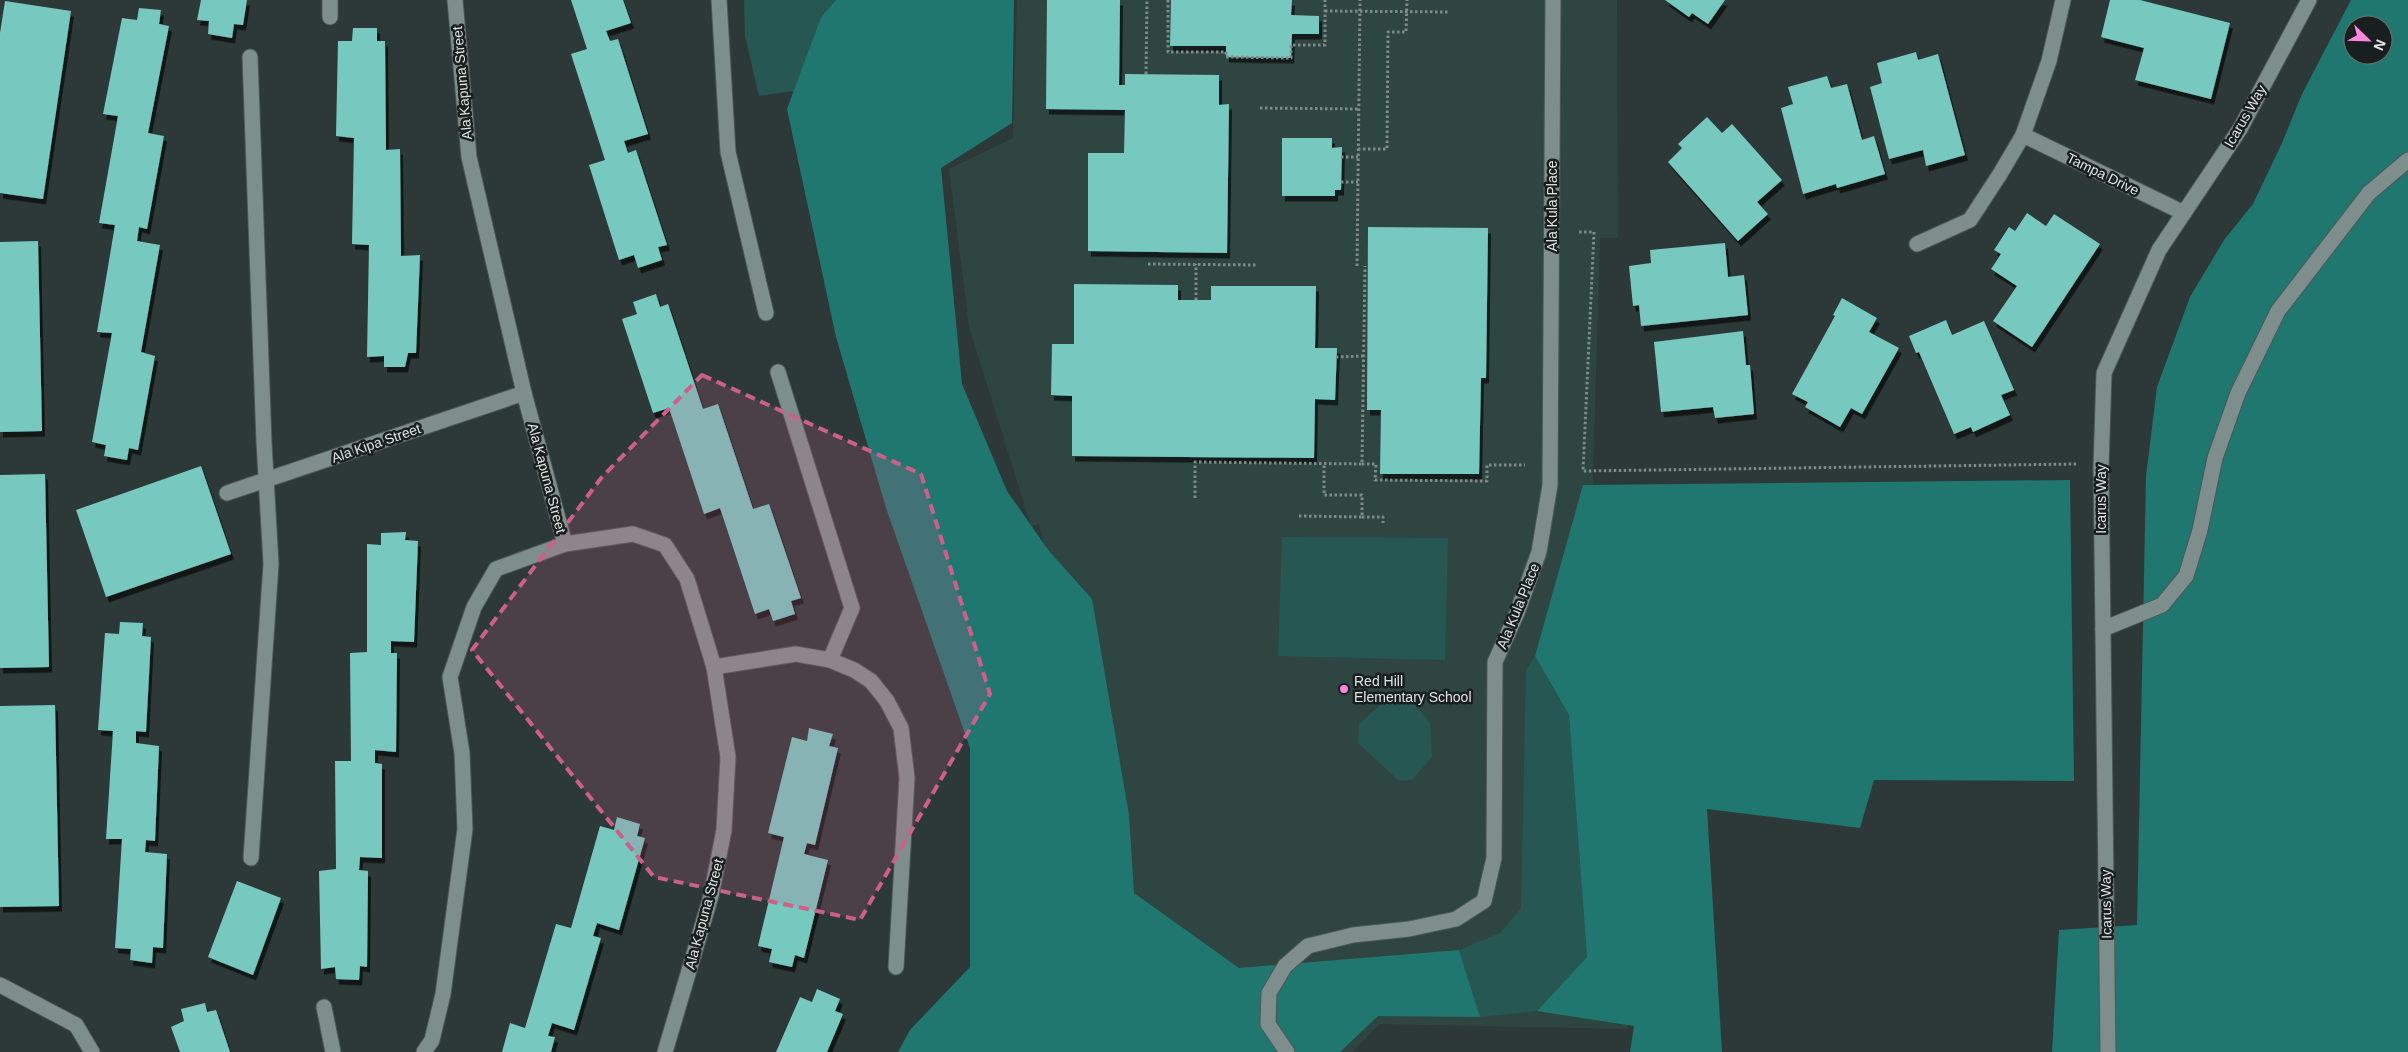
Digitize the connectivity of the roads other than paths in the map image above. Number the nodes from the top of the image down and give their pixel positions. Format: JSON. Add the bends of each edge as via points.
{"nodes":[{"id":1,"x":330,"y":0,"type":"edge"},
{"id":2,"x":455,"y":0,"type":"edge"},
{"id":3,"x":719,"y":0,"type":"edge"},
{"id":4,"x":1553,"y":0,"type":"edge"},
{"id":5,"x":2063,"y":0,"type":"edge"},
{"id":6,"x":2309,"y":0,"type":"edge"},
{"id":7,"x":330,"y":17,"type":"dead end"},
{"id":8,"x":250,"y":57,"type":"dead end"},
{"id":9,"x":2023,"y":135,"type":"junction"},
{"id":10,"x":2408,"y":160,"type":"edge"},
{"id":11,"x":2184,"y":213,"type":"junction"},
{"id":12,"x":1916,"y":244,"type":"dead end"},
{"id":13,"x":766,"y":313,"type":"dead end"},
{"id":14,"x":778,"y":372,"type":"dead end"},
{"id":15,"x":524,"y":393,"type":"junction"},
{"id":16,"x":265,"y":480,"type":"junction"},
{"id":17,"x":227,"y":492,"type":"dead end"},
{"id":18,"x":565,"y":544,"type":"junction"},
{"id":19,"x":2103,"y":629,"type":"junction"},
{"id":20,"x":830,"y":660,"type":"junction"},
{"id":21,"x":714,"y":667,"type":"junction"},
{"id":22,"x":251,"y":858,"type":"dead end"},
{"id":23,"x":896,"y":967,"type":"dead end"},
{"id":24,"x":0,"y":985,"type":"edge"},
{"id":25,"x":324,"y":1007,"type":"dead end"},
{"id":26,"x":92,"y":1052,"type":"edge"},
{"id":27,"x":333,"y":1052,"type":"edge"},
{"id":28,"x":424,"y":1052,"type":"edge"},
{"id":29,"x":665,"y":1052,"type":"edge"},
{"id":30,"x":1287,"y":1052,"type":"edge"},
{"id":31,"x":2108,"y":1052,"type":"edge"}],
"edges":[{"from":1,"to":7,"type":"street"},
{"from":2,"to":15,"type":"street","name":"Ala Kapuna Street","via":[[469,157]]},
{"from":3,"to":13,"type":"street","via":[[728,152]]},
{"from":4,"to":30,"type":"street","name":"Ala Kula Place","via":[[1550,485],[1539,552],[1495,662],[1494,858],[1484,901],[1456,919],[1410,929],[1353,935],[1308,946],[1285,966],[1269,993],[1268,1024]]},
{"from":5,"to":9,"type":"street","via":[[2049,61]]},
{"from":6,"to":11,"type":"street","name":"Icarus Way","via":[[2240,129]]},
{"from":8,"to":16,"type":"street"},
{"from":9,"to":11,"type":"street","name":"Tampa Drive"},
{"from":9,"to":12,"type":"street","via":[[1970,220]]},
{"from":10,"to":19,"type":"street","via":[[2369,193],[2278,311],[2238,393],[2215,458],[2200,530],[2186,576],[2162,605]]},
{"from":11,"to":19,"type":"street","name":"Icarus Way","via":[[2160,250],[2104,374],[2101,463]]},
{"from":14,"to":20,"type":"street","via":[[852,608]]},
{"from":15,"to":16,"type":"street","name":"Ala Kipa Street"},
{"from":15,"to":18,"type":"street","name":"Ala Kapuna Street"},
{"from":16,"to":17,"type":"street","name":"Ala Kipa Street"},
{"from":16,"to":22,"type":"street","via":[[271,564]]},
{"from":18,"to":21,"type":"street","name":"Ala Kapuna Street","via":[[633,534],[665,546],[687,579]]},
{"from":18,"to":28,"type":"street","via":[[496,569],[474,606],[450,677],[462,753],[465,829],[443,994],[432,1040]]},
{"from":19,"to":31,"type":"street","name":"Icarus Way"},
{"from":20,"to":21,"type":"street","via":[[796,654]]},
{"from":20,"to":23,"type":"street","via":[[872,682],[887,701],[901,728],[906,778]]},
{"from":21,"to":29,"type":"street","name":"Ala Kapuna Street","via":[[728,757],[724,830],[711,896]]},
{"from":24,"to":26,"type":"street","via":[[76,1025]]},
{"from":25,"to":27,"type":"street"}]}
